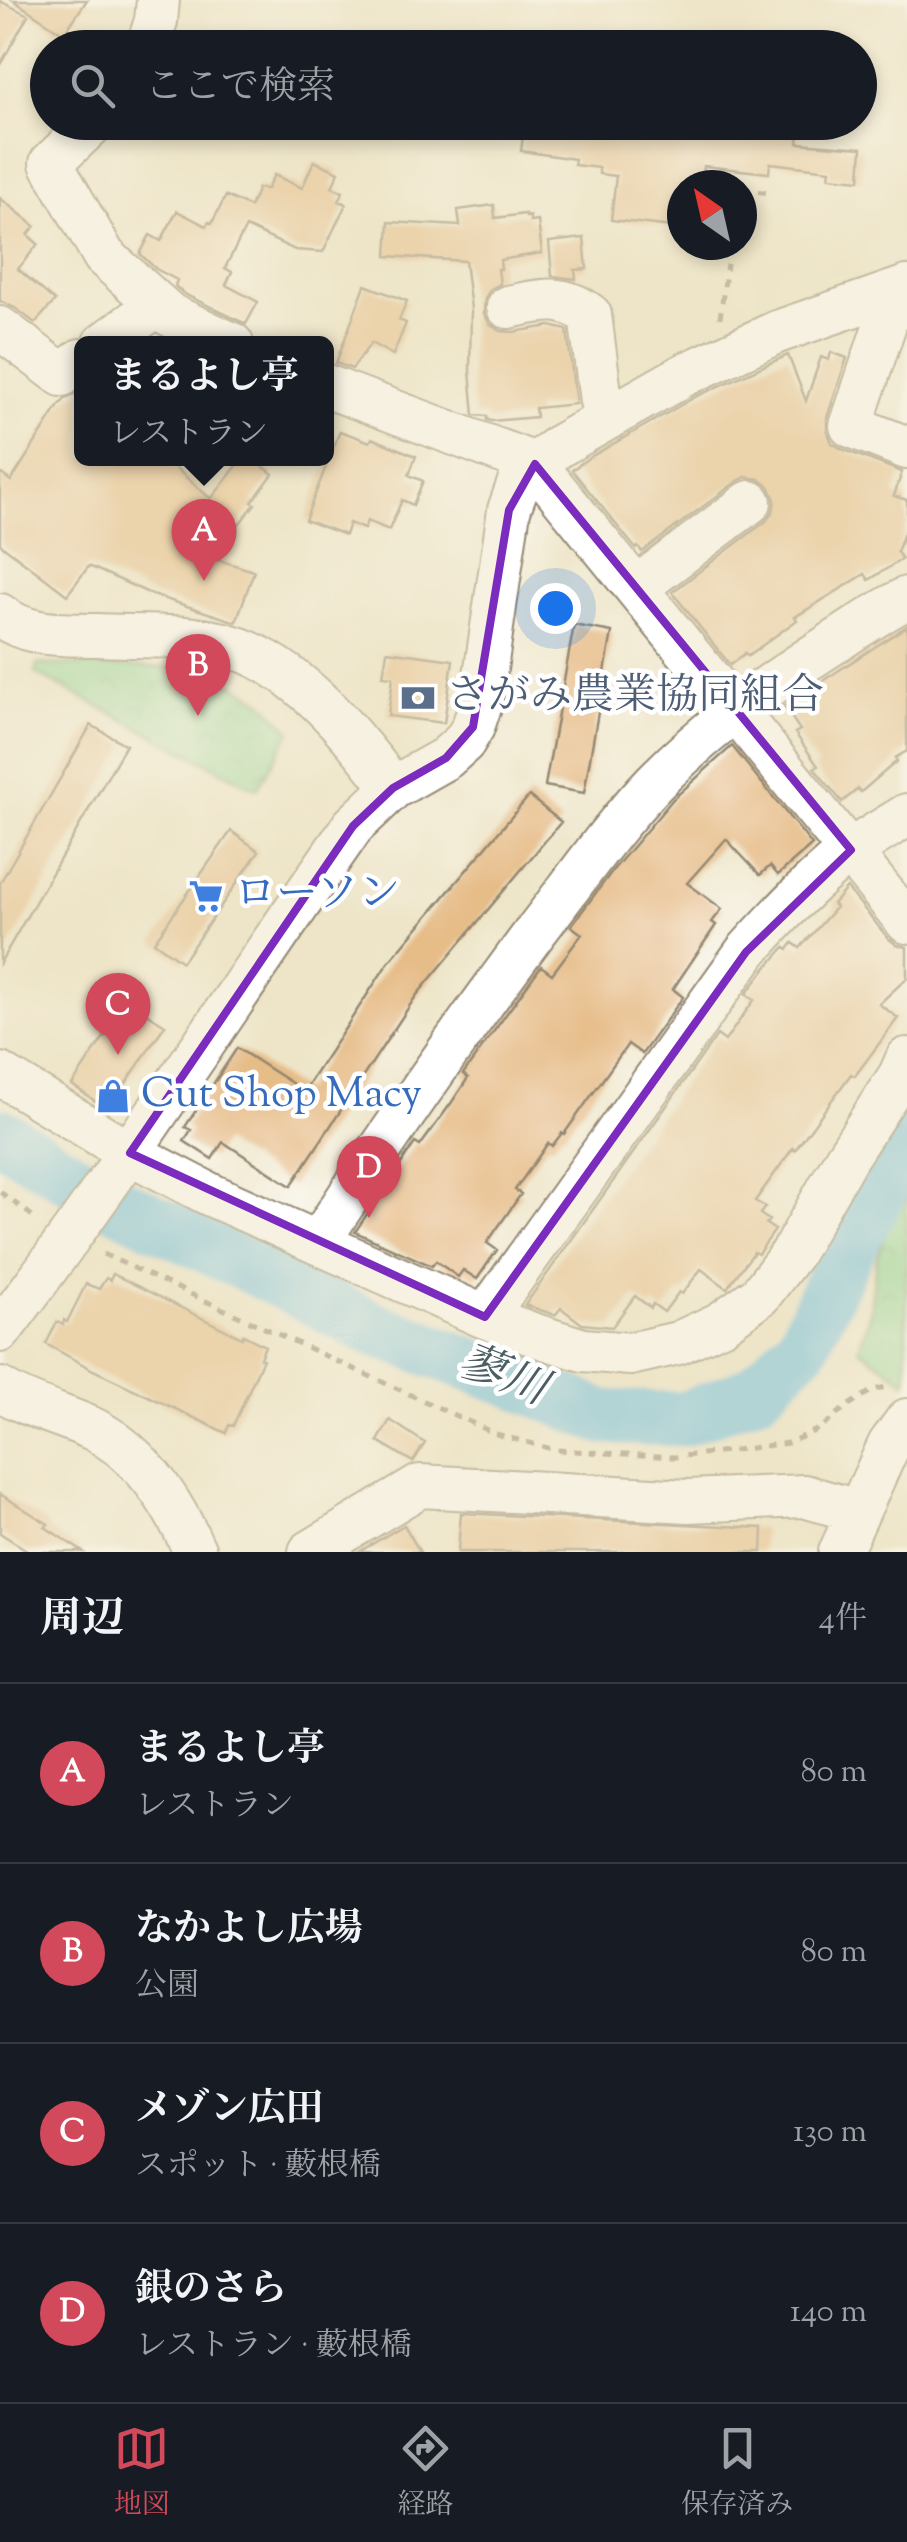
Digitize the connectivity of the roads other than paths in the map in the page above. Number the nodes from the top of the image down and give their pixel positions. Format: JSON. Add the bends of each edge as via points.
{"nodes":[{"id":1,"x":158,"y":0,"type":"edge"},
{"id":2,"x":153,"y":30,"type":"edge"},
{"id":3,"x":75,"y":140,"type":"edge"},
{"id":4,"x":902,"y":289,"type":"edge"},
{"id":5,"x":529,"y":292,"type":"dead end"},
{"id":6,"x":157,"y":305,"type":"junction"},
{"id":7,"x":1,"y":329,"type":"edge"},
{"id":8,"x":115,"y":336,"type":"edge"},
{"id":9,"x":215,"y":336,"type":"edge"},
{"id":10,"x":74,"y":366,"type":"edge"},
{"id":11,"x":334,"y":389,"type":"edge"},
{"id":12,"x":612,"y":416,"type":"junction"},
{"id":13,"x":907,"y":448,"type":"edge"},
{"id":14,"x":535,"y":464,"type":"junction"},
{"id":15,"x":750,"y":502,"type":"dead end"},
{"id":16,"x":636,"y":587,"type":"junction"},
{"id":17,"x":907,"y":598,"type":"edge"},
{"id":18,"x":0,"y":615,"type":"edge"},
{"id":19,"x":735,"y":709,"type":"junction"},
{"id":20,"x":393,"y":788,"type":"junction"},
{"id":21,"x":907,"y":815,"type":"edge"},
{"id":22,"x":850,"y":850,"type":"junction"},
{"id":23,"x":907,"y":922,"type":"edge"},
{"id":24,"x":907,"y":1059,"type":"edge"},
{"id":25,"x":0,"y":1074,"type":"edge"},
{"id":26,"x":126,"y":1159,"type":"junction"},
{"id":27,"x":318,"y":1243,"type":"junction"},
{"id":28,"x":485,"y":1317,"type":"junction"},
{"id":29,"x":0,"y":1330,"type":"edge"},
{"id":30,"x":0,"y":1390,"type":"edge"},
{"id":31,"x":903,"y":1402,"type":"edge"},
{"id":32,"x":857,"y":1511,"type":"junction"},
{"id":33,"x":196,"y":1552,"type":"edge"},
{"id":34,"x":310,"y":1552,"type":"edge"},
{"id":35,"x":840,"y":1552,"type":"edge"}],
"edges":[{"from":1,"to":2,"type":"street"},
{"from":3,"to":6,"type":"street","via":[[51,162],[104,256]]},
{"from":4,"to":12,"type":"street","via":[[777,332]]},
{"from":4,"to":13,"type":"street","via":[[851,426]]},
{"from":5,"to":12,"type":"street","via":[[572,302],[590,315],[601,400]]},
{"from":6,"to":8,"type":"street"},
{"from":6,"to":9,"type":"street"},
{"from":7,"to":10,"type":"street","via":[[62,375]]},
{"from":11,"to":14,"type":"street"},
{"from":12,"to":14,"type":"street"},
{"from":14,"to":16,"type":"street"},
{"from":14,"to":20,"type":"street","via":[[519,482],[509,510],[473,727],[446,758]]},
{"from":15,"to":16,"type":"street"},
{"from":16,"to":19,"type":"street"},
{"from":17,"to":19,"type":"street"},
{"from":18,"to":20,"type":"street","via":[[37,633],[183,638],[250,652],[313,698]]},
{"from":19,"to":22,"type":"street"},
{"from":19,"to":27,"type":"street","via":[[655,783],[602,844],[476,1010]]},
{"from":20,"to":26,"type":"street","via":[[353,826]]},
{"from":21,"to":22,"type":"street"},
{"from":22,"to":23,"type":"street"},
{"from":22,"to":28,"type":"street","via":[[746,952]]},
{"from":24,"to":28,"type":"street","via":[[792,1254],[760,1295],[721,1323],[678,1343],[630,1354],[584,1350]]},
{"from":25,"to":26,"type":"street"},
{"from":26,"to":27,"type":"street"},
{"from":26,"to":29,"type":"street"},
{"from":27,"to":28,"type":"street"},
{"from":30,"to":33,"type":"street","via":[[120,1445],[180,1518]]},
{"from":31,"to":32,"type":"street"},
{"from":32,"to":34,"type":"street","via":[[804,1496],[688,1501],[420,1486]]},
{"from":32,"to":35,"type":"street"}]}
